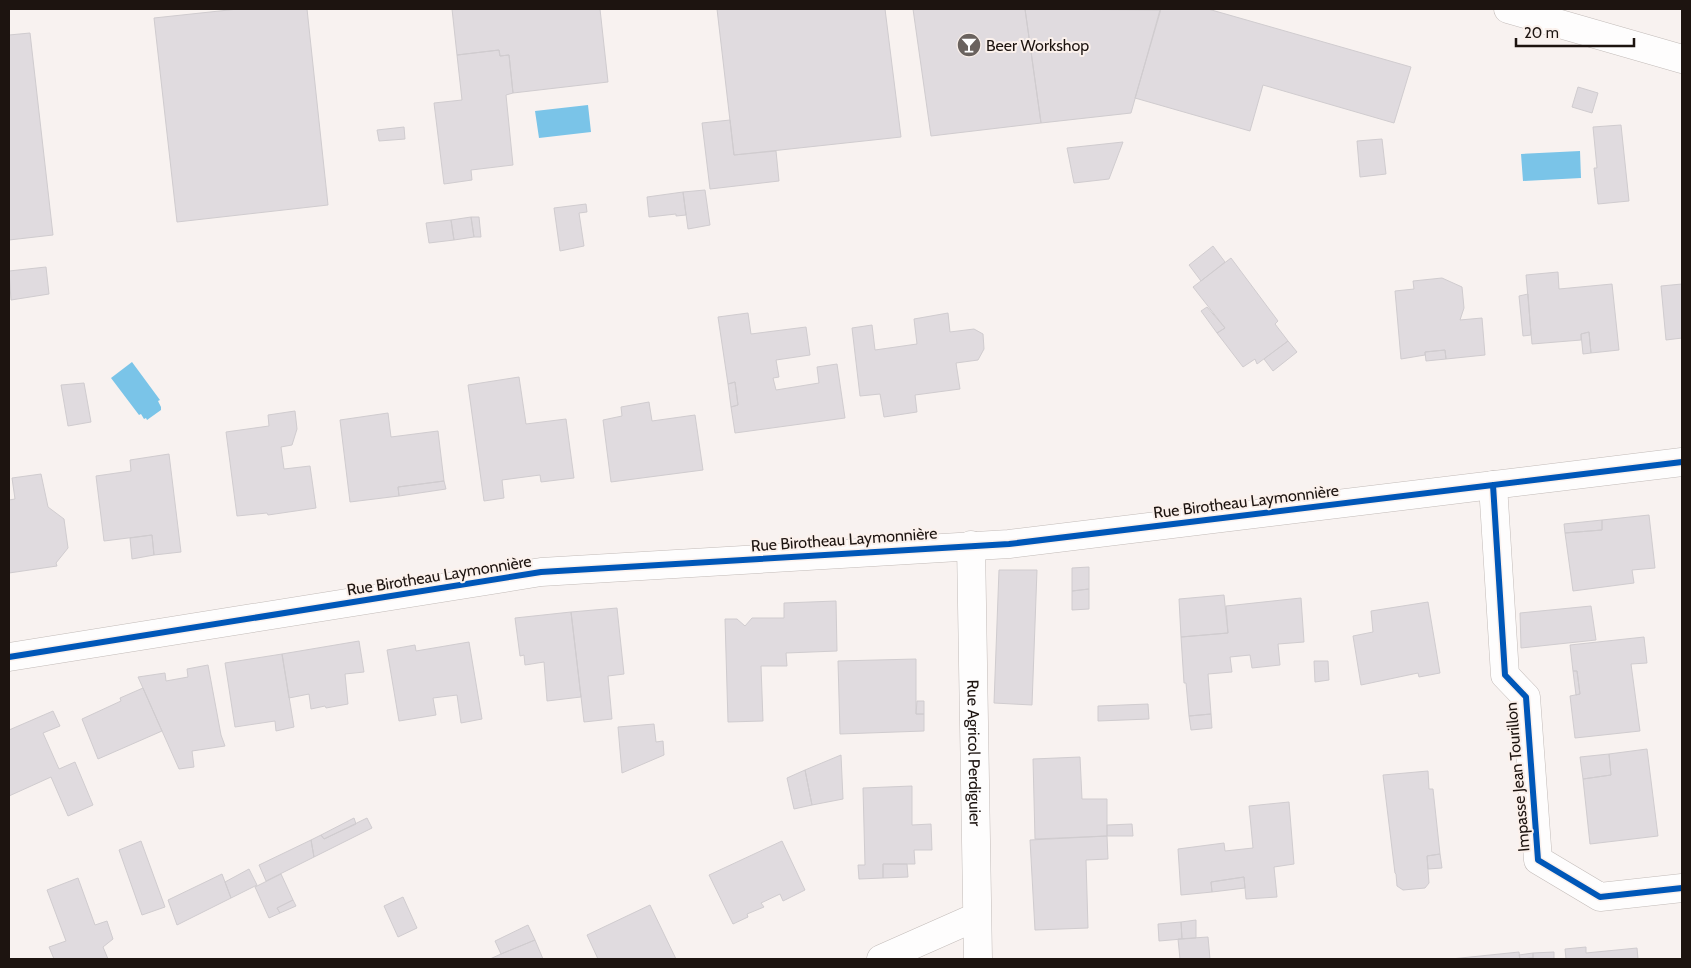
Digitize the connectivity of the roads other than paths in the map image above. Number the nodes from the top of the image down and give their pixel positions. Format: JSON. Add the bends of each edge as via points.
{"nodes":[{"id":1,"x":1508,"y":9,"type":"edge"},
{"id":2,"x":1682,"y":59,"type":"edge"},
{"id":3,"x":1682,"y":462,"type":"edge"},
{"id":4,"x":1492,"y":485,"type":"junction"},
{"id":5,"x":972,"y":545,"type":"junction"},
{"id":6,"x":9,"y":657,"type":"edge"},
{"id":7,"x":1682,"y":888,"type":"edge"},
{"id":8,"x":976,"y":917,"type":"junction"},
{"id":9,"x":881,"y":959,"type":"edge"},
{"id":10,"x":978,"y":959,"type":"edge"}],
"edges":[{"from":1,"to":2,"type":"street"},
{"from":3,"to":4,"type":"street","name":"Rue Birotheau Laymonnière"},
{"from":4,"to":5,"type":"street","name":"Rue Birotheau Laymonnière"},
{"from":4,"to":7,"type":"street","name":"Impasse Jean Tourillon","via":[[1505,675],[1526,697],[1538,860],[1600,896]]},
{"from":5,"to":6,"type":"street","name":"Rue Birotheau Laymonnière","via":[[541,572]]},
{"from":5,"to":8,"type":"street","name":"Rue Agricol Perdiguier"},
{"from":8,"to":9,"type":"street"},
{"from":8,"to":10,"type":"street","name":"Rue Agricol Perdiguier"}]}
